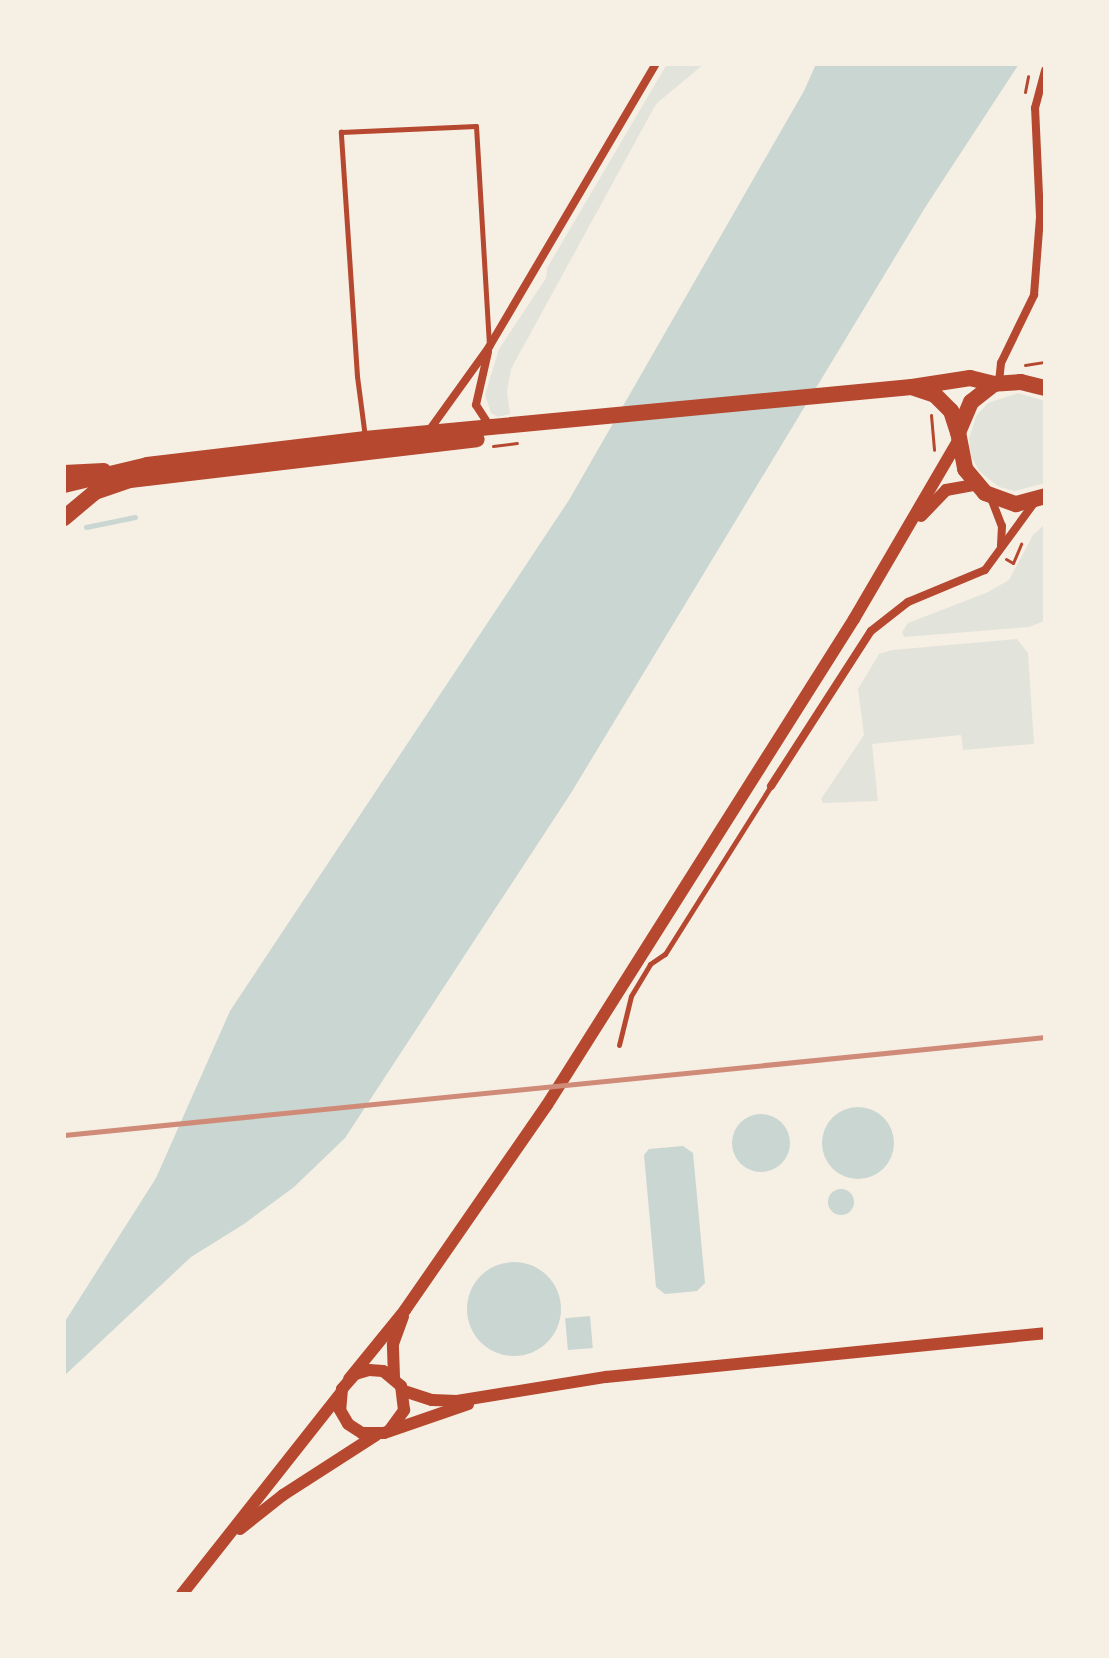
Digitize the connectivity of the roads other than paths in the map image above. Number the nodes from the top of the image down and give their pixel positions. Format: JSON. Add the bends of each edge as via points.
{"nodes":[{"id":1,"x":656,"y":64,"type":"edge"},
{"id":2,"x":1045,"y":70,"type":"edge"},
{"id":3,"x":489,"y":347,"type":"junction"},
{"id":4,"x":997,"y":383,"type":"junction"},
{"id":5,"x":1045,"y":388,"type":"edge"},
{"id":6,"x":933,"y":395,"type":"junction"},
{"id":7,"x":493,"y":427,"type":"junction"},
{"id":8,"x":520,"y":427,"type":"junction"},
{"id":9,"x":428,"y":433,"type":"junction"},
{"id":10,"x":958,"y":436,"type":"junction"},
{"id":11,"x":365,"y":439,"type":"junction"},
{"id":12,"x":140,"y":467,"type":"junction"},
{"id":13,"x":64,"y":472,"type":"edge"},
{"id":14,"x":64,"y":485,"type":"edge"},
{"id":15,"x":975,"y":485,"type":"junction"},
{"id":16,"x":991,"y":498,"type":"junction"},
{"id":17,"x":1041,"y":498,"type":"edge"},
{"id":18,"x":64,"y":518,"type":"edge"},
{"id":19,"x":903,"y":536,"type":"junction"},
{"id":20,"x":999,"y":554,"type":"junction"},
{"id":21,"x":771,"y":786,"type":"joint"},
{"id":22,"x":619,"y":1045,"type":"dead end"},
{"id":23,"x":405,"y":1310,"type":"junction"},
{"id":24,"x":1045,"y":1333,"type":"edge"},
{"id":25,"x":394,"y":1377,"type":"junction"},
{"id":26,"x":349,"y":1379,"type":"junction"},
{"id":27,"x":404,"y":1391,"type":"junction"},
{"id":28,"x":341,"y":1393,"type":"junction"},
{"id":29,"x":490,"y":1396,"type":"junction"},
{"id":30,"x":383,"y":1432,"type":"junction"},
{"id":31,"x":225,"y":1541,"type":"junction"},
{"id":32,"x":182,"y":1594,"type":"edge"}],
"edges":[{"from":1,"to":3,"type":"street"},
{"from":2,"to":4,"type":"street","via":[[1035,108],[1040,217],[1034,295],[1001,363]]},
{"from":3,"to":7,"type":"street","via":[[476,405]]},
{"from":3,"to":9,"type":"street"},
{"from":3,"to":11,"type":"lane","via":[[476,126],[341,132]]},
{"from":4,"to":5,"type":"main road"},
{"from":4,"to":6,"type":"main road","via":[[970,378]]},
{"from":4,"to":10,"type":"main road","via":[[971,402]]},
{"from":6,"to":8,"type":"main road","via":[[912,387]]},
{"from":6,"to":10,"type":"main road","via":[[951,411]]},
{"from":7,"to":8,"type":"main road"},
{"from":7,"to":9,"type":"main road"},
{"from":8,"to":18,"type":"main road","via":[[492,438],[130,480],[95,492]]},
{"from":9,"to":11,"type":"main road"},
{"from":10,"to":15,"type":"main road"},
{"from":10,"to":19,"type":"street"},
{"from":11,"to":12,"type":"main road"},
{"from":12,"to":13,"type":"main road"},
{"from":12,"to":14,"type":"main road"},
{"from":15,"to":16,"type":"main road"},
{"from":15,"to":19,"type":"street","via":[[940,494]]},
{"from":16,"to":17,"type":"main road","via":[[1016,504]]},
{"from":16,"to":20,"type":"street","via":[[1002,526]]},
{"from":17,"to":20,"type":"street","via":[[1018,521]]},
{"from":19,"to":23,"type":"street","via":[[709,852],[487,1195]]},
{"from":20,"to":21,"type":"street","via":[[985,570],[914,600],[877,625]]},
{"from":21,"to":22,"type":"lane","via":[[665,954],[650,964],[637,985]]},
{"from":23,"to":25,"type":"street","via":[[393,1344]]},
{"from":23,"to":26,"type":"street"},
{"from":24,"to":29,"type":"street","via":[[606,1377]]},
{"from":25,"to":26,"type":"street","via":[[369,1370]]},
{"from":25,"to":27,"type":"street"},
{"from":26,"to":28,"type":"street"},
{"from":27,"to":29,"type":"street","via":[[441,1401]]},
{"from":27,"to":30,"type":"street","via":[[404,1410]]},
{"from":28,"to":30,"type":"street","via":[[340,1410],[348,1424],[362,1433]]},
{"from":28,"to":31,"type":"street"},
{"from":29,"to":30,"type":"street"},
{"from":30,"to":31,"type":"street","via":[[283,1495]]},
{"from":31,"to":32,"type":"street"}]}
